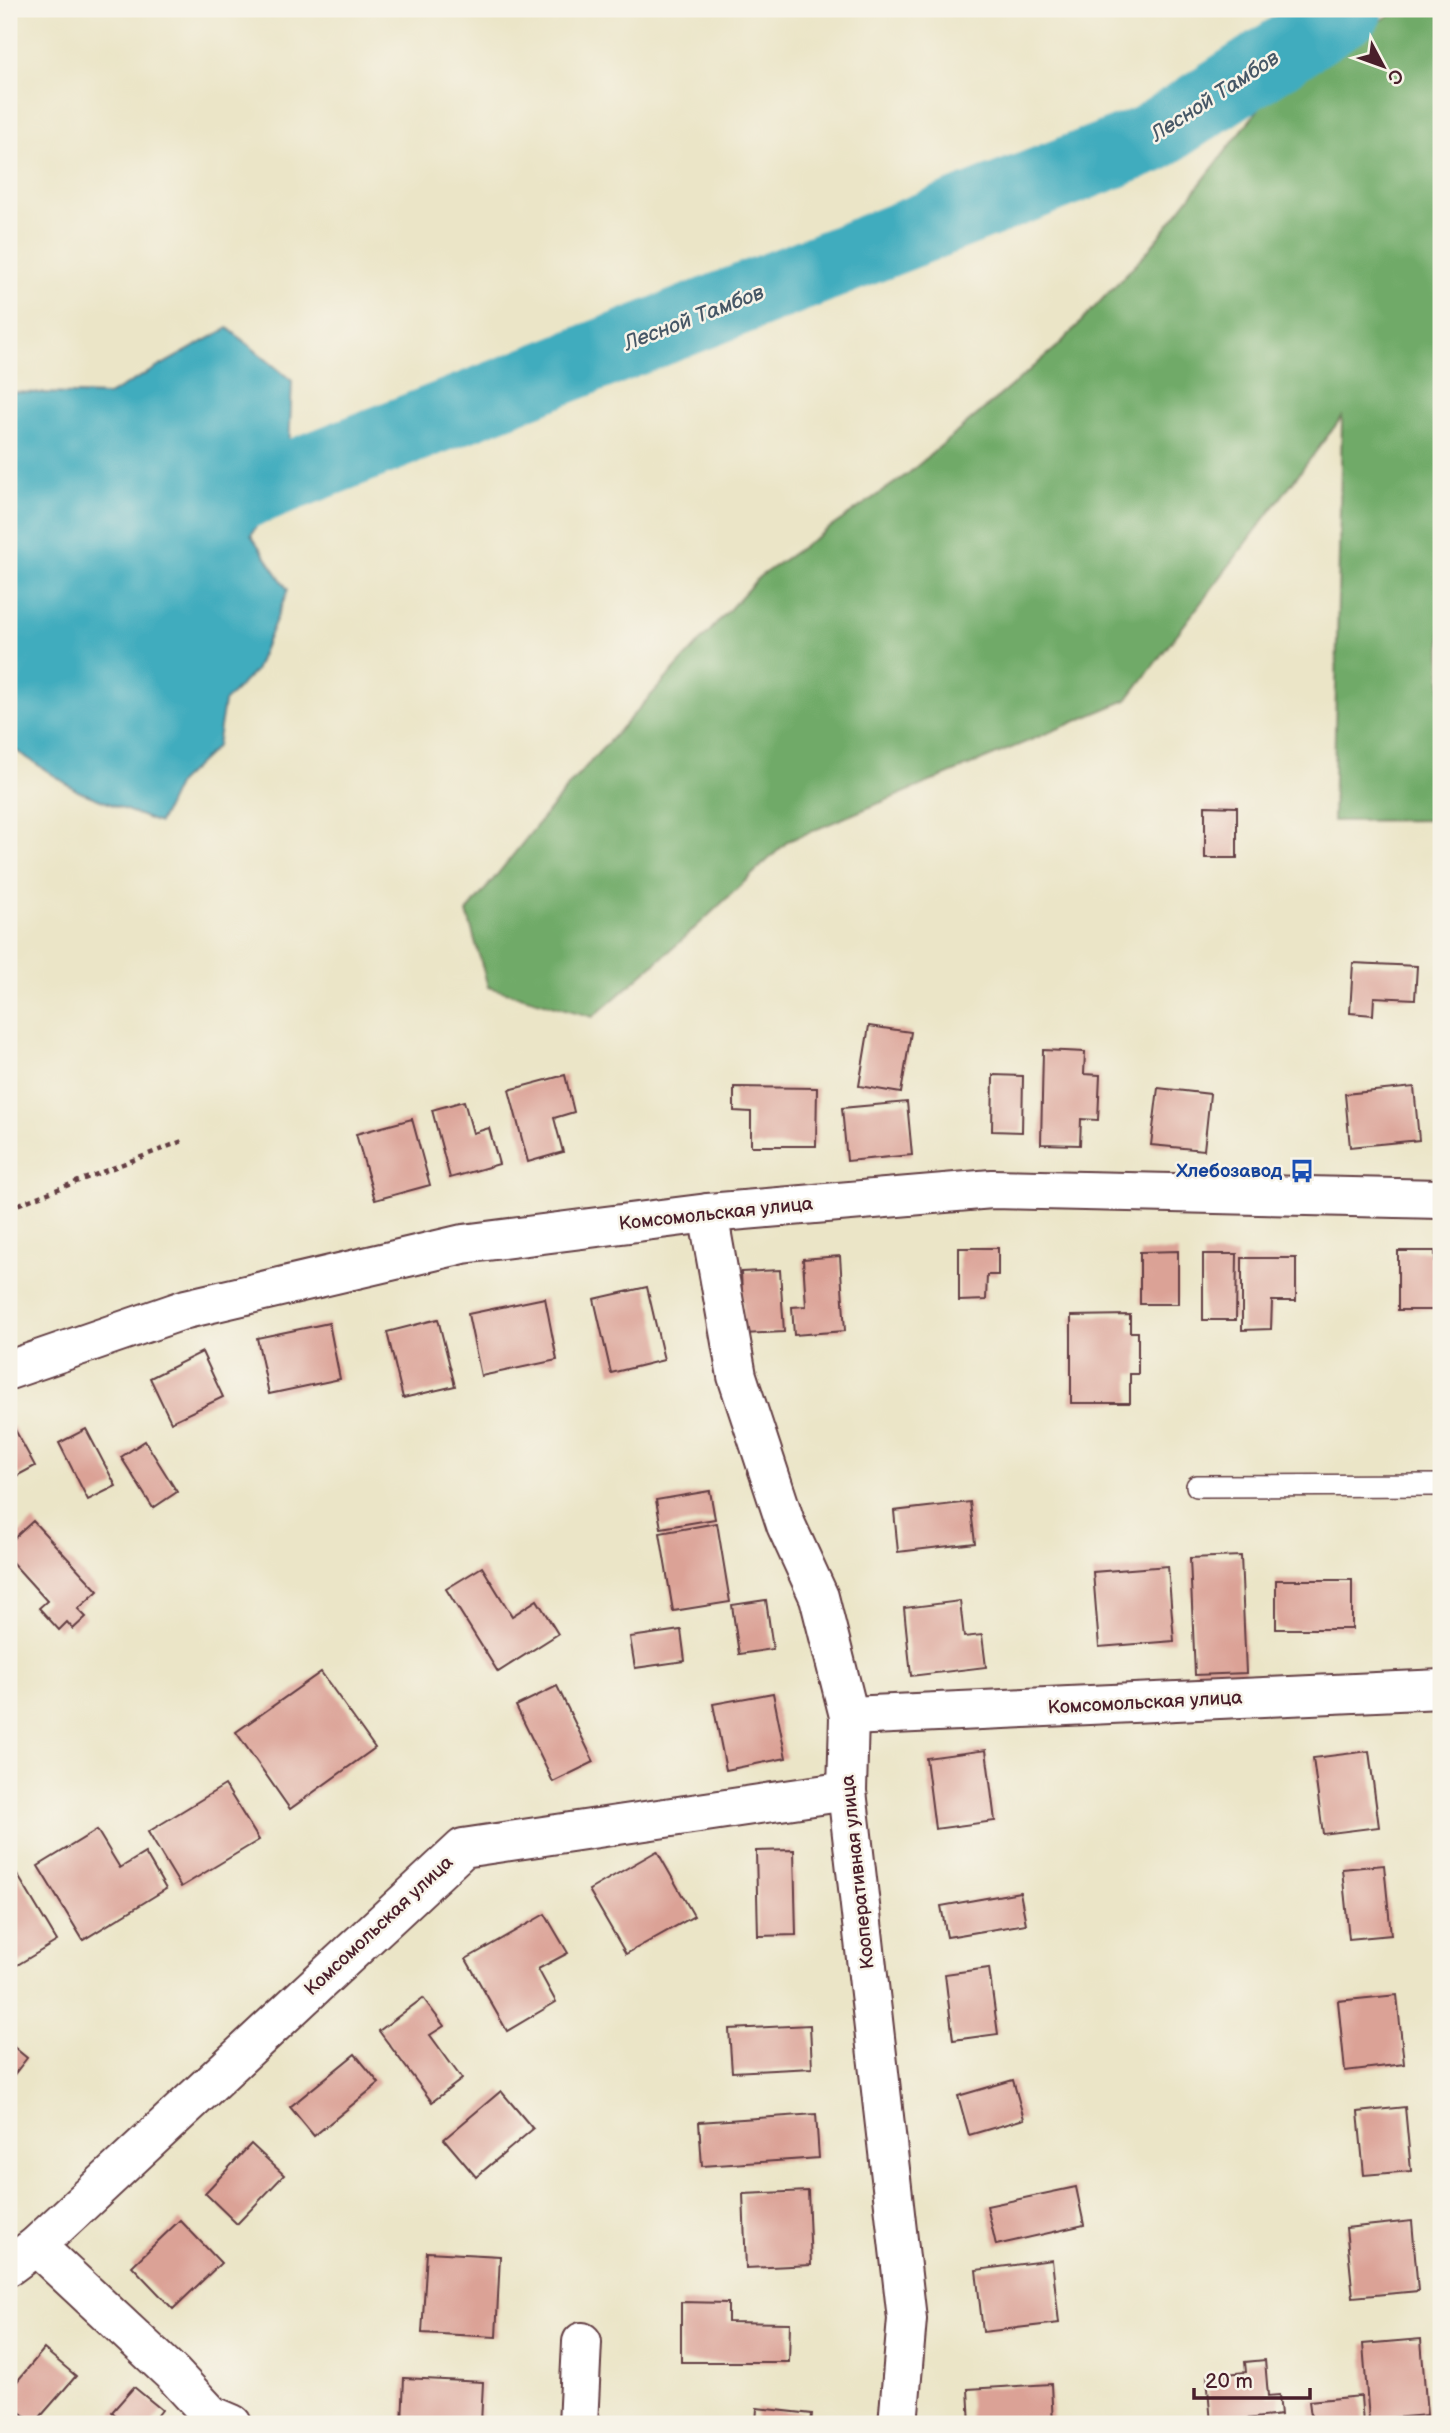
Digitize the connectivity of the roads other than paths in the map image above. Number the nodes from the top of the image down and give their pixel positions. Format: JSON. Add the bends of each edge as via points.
{"nodes":[{"id":1,"x":1441,"y":1199,"type":"edge"},
{"id":2,"x":708,"y":1213,"type":"junction"},
{"id":3,"x":9,"y":1370,"type":"edge"},
{"id":4,"x":1441,"y":1485,"type":"edge"},
{"id":5,"x":1198,"y":1486,"type":"dead end"},
{"id":6,"x":1441,"y":1689,"type":"edge"},
{"id":7,"x":849,"y":1716,"type":"junction"},
{"id":8,"x":847,"y":1791,"type":"junction"},
{"id":9,"x":22,"y":2256,"type":"edge"},
{"id":10,"x":582,"y":2342,"type":"dead end"},
{"id":11,"x":216,"y":2421,"type":"edge"},
{"id":12,"x":578,"y":2424,"type":"edge"},
{"id":13,"x":898,"y":2424,"type":"edge"}],
"edges":[{"from":1,"to":2,"type":"street","name":"Комсомольская улица","via":[[992,1189]]},
{"from":2,"to":3,"type":"street","name":"Комсомольская улица","via":[[463,1244],[186,1309]]},
{"from":2,"to":7,"type":"street","name":"Кооперативная улица","via":[[737,1376],[786,1524],[819,1597]]},
{"from":4,"to":5,"type":"lane"},
{"from":6,"to":7,"type":"street","name":"Комсомольская улица"},
{"from":7,"to":8,"type":"street","name":"Кооперативная улица"},
{"from":8,"to":9,"type":"street","name":"Комсомольская улица","via":[[463,1848]]},
{"from":8,"to":13,"type":"street","name":"Кооперативная улица","via":[[907,2319]]},
{"from":9,"to":11,"type":"street","via":[[173,2374]]},
{"from":10,"to":12,"type":"street"}]}
